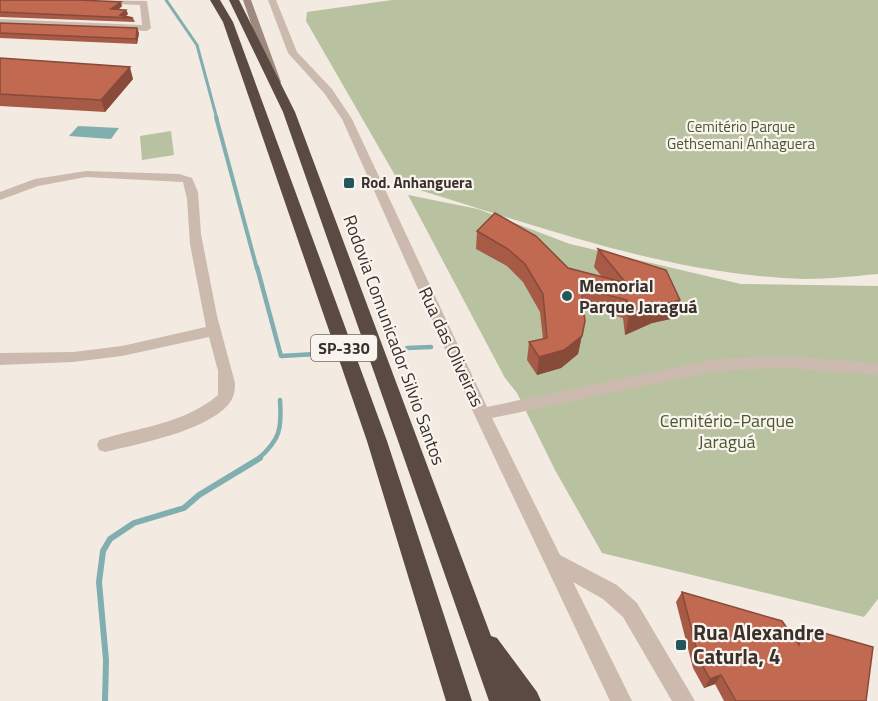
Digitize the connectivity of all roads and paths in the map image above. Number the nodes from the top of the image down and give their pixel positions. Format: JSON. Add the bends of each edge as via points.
{"nodes":[{"id":1,"x":73,"y":0,"type":"edge"},
{"id":2,"x":215,"y":0,"type":"edge"},
{"id":3,"x":234,"y":0,"type":"edge"},
{"id":4,"x":247,"y":0,"type":"edge"},
{"id":5,"x":272,"y":0,"type":"edge"},
{"id":6,"x":0,"y":22,"type":"edge"},
{"id":7,"x":276,"y":82,"type":"junction"},
{"id":8,"x":0,"y":196,"type":"edge"},
{"id":9,"x":213,"y":331,"type":"junction"},
{"id":10,"x":0,"y":359,"type":"edge"},
{"id":11,"x":878,"y":369,"type":"edge"},
{"id":12,"x":483,"y":414,"type":"junction"},
{"id":13,"x":105,"y":445,"type":"dead end"},
{"id":14,"x":554,"y":561,"type":"junction"},
{"id":15,"x":476,"y":631,"type":"junction"},
{"id":16,"x":459,"y":701,"type":"edge"},
{"id":17,"x":502,"y":701,"type":"edge"},
{"id":18,"x":528,"y":701,"type":"edge"},
{"id":19,"x":621,"y":701,"type":"edge"},
{"id":20,"x":684,"y":701,"type":"edge"}],
"edges":[{"from":1,"to":6,"type":"street","via":[[144,3],[147,28]]},
{"from":2,"to":16,"type":"highway","number":"SP-330","via":[[228,22],[373,430]]},
{"from":3,"to":7,"type":"highway","name":"Rodovia Comunicador Silvio Santos","number":"SP-330"},
{"from":4,"to":7,"type":"main road"},
{"from":5,"to":12,"type":"street","name":"Rua das Oliveiras","via":[[293,53],[324,86],[346,119]]},
{"from":7,"to":15,"type":"highway","name":"Rodovia Comunicador Silvio Santos","number":"SP-330"},
{"from":8,"to":9,"type":"street","via":[[35,183],[86,174],[188,180],[193,188],[196,236]]},
{"from":9,"to":10,"type":"street","via":[[122,351]]},
{"from":9,"to":13,"type":"street","via":[[230,386],[225,399],[170,428]]},
{"from":11,"to":12,"type":"street","via":[[784,362],[715,365]]},
{"from":12,"to":14,"type":"street","name":"Rua das Oliveiras"},
{"from":14,"to":19,"type":"street","name":"Rua das Oliveiras"},
{"from":14,"to":20,"type":"street","via":[[610,592],[630,610]]},
{"from":15,"to":17,"type":"highway","name":"Rodovia Comunicador Silvio Santos","number":"SP-330"},
{"from":15,"to":18,"type":"highway"}]}
